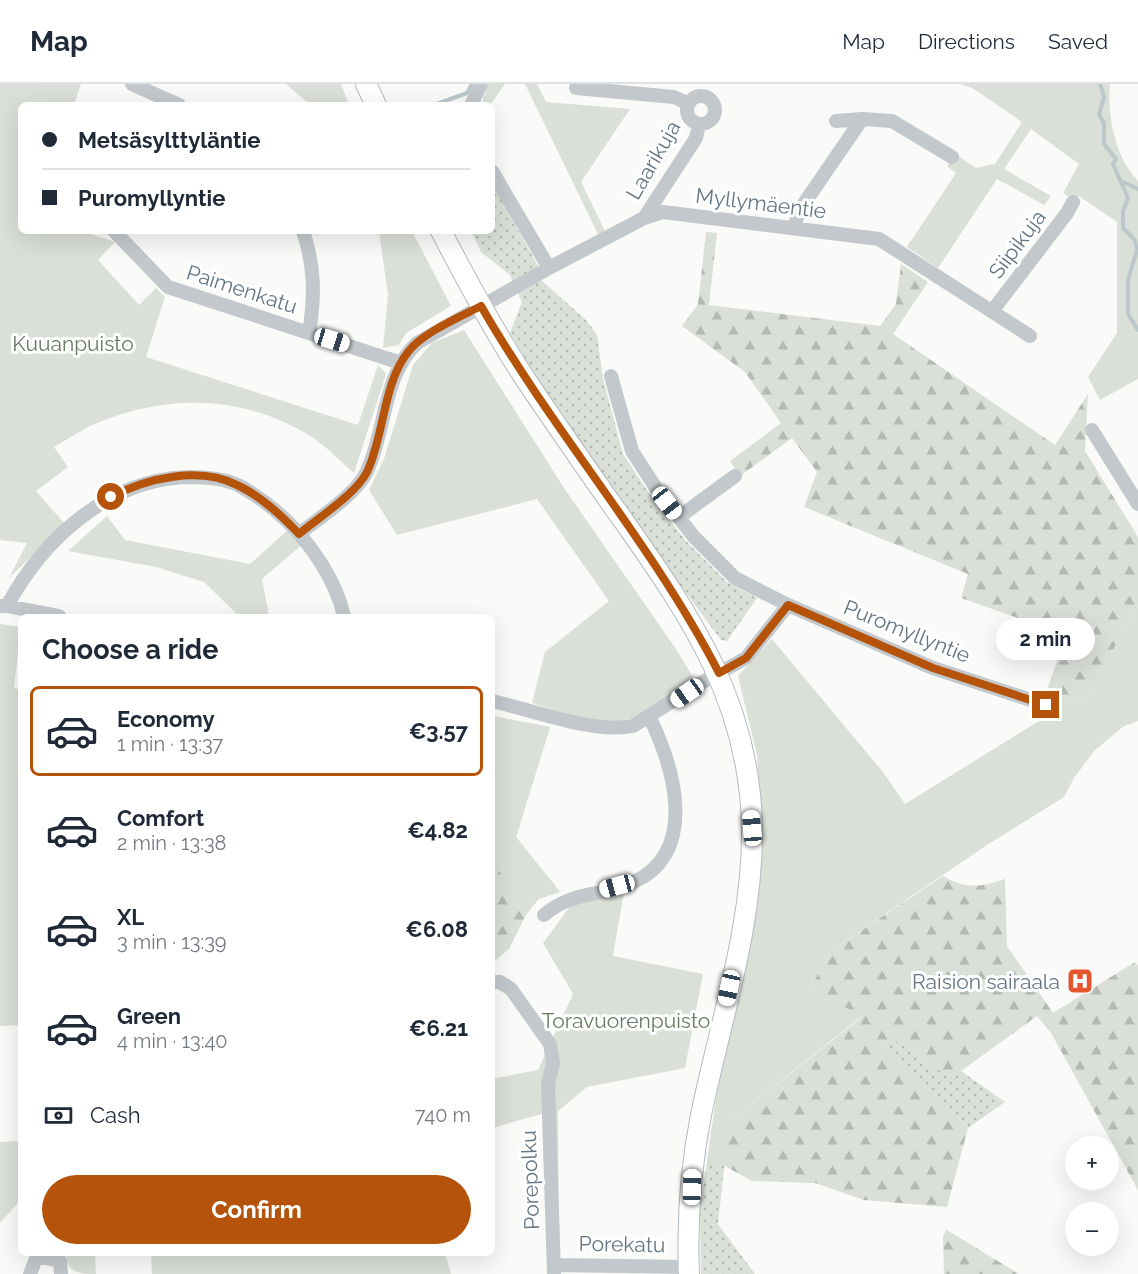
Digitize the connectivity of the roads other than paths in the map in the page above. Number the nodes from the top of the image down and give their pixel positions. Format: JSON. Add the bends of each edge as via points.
{"nodes":[{"id":1,"x":132,"y":84,"type":"edge"},
{"id":2,"x":366,"y":84,"type":"edge"},
{"id":3,"x":482,"y":84,"type":"edge"},
{"id":4,"x":576,"y":88,"type":"dead end"},
{"id":5,"x":149,"y":99,"type":"edge"},
{"id":6,"x":164,"y":102,"type":"edge"},
{"id":7,"x":375,"y":102,"type":"edge"},
{"id":8,"x":473,"y":102,"type":"edge"},
{"id":9,"x":689,"y":104,"type":"junction"},
{"id":10,"x":862,"y":119,"type":"junction"},
{"id":11,"x":836,"y":121,"type":"dead end"},
{"id":12,"x":699,"y":124,"type":"junction"},
{"id":13,"x":952,"y":157,"type":"dead end"},
{"id":14,"x":495,"y":176,"type":"edge"},
{"id":15,"x":1073,"y":202,"type":"dead end"},
{"id":16,"x":644,"y":218,"type":"junction"},
{"id":17,"x":794,"y":228,"type":"junction"},
{"id":18,"x":117,"y":234,"type":"edge"},
{"id":19,"x":304,"y":234,"type":"edge"},
{"id":20,"x":443,"y":234,"type":"edge"},
{"id":21,"x":549,"y":268,"type":"junction"},
{"id":22,"x":481,"y":306,"type":"junction"},
{"id":23,"x":993,"y":310,"type":"junction"},
{"id":24,"x":309,"y":333,"type":"junction"},
{"id":25,"x":1030,"y":336,"type":"dead end"},
{"id":26,"x":401,"y":363,"type":"junction"},
{"id":27,"x":611,"y":376,"type":"dead end"},
{"id":28,"x":1092,"y":430,"type":"dead end"},
{"id":29,"x":735,"y":476,"type":"dead end"},
{"id":30,"x":1138,"y":504,"type":"edge"},
{"id":31,"x":678,"y":517,"type":"junction"},
{"id":32,"x":299,"y":534,"type":"junction"},
{"id":33,"x":788,"y":605,"type":"junction"},
{"id":34,"x":4,"y":606,"type":"edge"},
{"id":35,"x":48,"y":614,"type":"edge"},
{"id":36,"x":344,"y":614,"type":"edge"},
{"id":37,"x":719,"y":673,"type":"junction"},
{"id":38,"x":495,"y":702,"type":"edge"},
{"id":39,"x":1046,"y":705,"type":"dead end"},
{"id":40,"x":650,"y":718,"type":"junction"},
{"id":41,"x":544,"y":915,"type":"dead end"},
{"id":42,"x":495,"y":982,"type":"edge"},
{"id":43,"x":554,"y":1269,"type":"edge"},
{"id":44,"x":689,"y":1270,"type":"edge"},
{"id":45,"x":30,"y":1274,"type":"edge"},
{"id":46,"x":61,"y":1274,"type":"edge"}],
"edges":[{"from":1,"to":5,"type":"street"},
{"from":2,"to":7,"type":"main road"},
{"from":3,"to":8,"type":"street"},
{"from":4,"to":9,"type":"street","name":"Laarikuja","via":[[674,97]]},
{"from":5,"to":6,"type":"street"},
{"from":9,"to":12,"type":"street","via":[[689,116]]},
{"from":9,"to":12,"type":"street","via":[[704,97],[713,104],[713,117]]},
{"from":10,"to":11,"type":"street"},
{"from":10,"to":13,"type":"street","via":[[892,121]]},
{"from":10,"to":17,"type":"street","via":[[799,211]]},
{"from":12,"to":16,"type":"street","name":"Laarikuja","via":[[696,138]]},
{"from":14,"to":21,"type":"street"},
{"from":15,"to":23,"type":"street","name":"Siipikuja"},
{"from":16,"to":17,"type":"street","name":"Myllymäentie","via":[[663,212]]},
{"from":16,"to":21,"type":"street","name":"Myllymäentie"},
{"from":17,"to":23,"type":"street","name":"Myllymäentie","via":[[879,239]]},
{"from":18,"to":24,"type":"street","name":"Paimenkatu","via":[[168,287]]},
{"from":19,"to":24,"type":"street","name":"Paimenkatu","via":[[314,276]]},
{"from":20,"to":22,"type":"main road"},
{"from":21,"to":22,"type":"street","name":"Myllymäentie"},
{"from":22,"to":26,"type":"street","name":"Myllymäentie","via":[[417,343]]},
{"from":22,"to":37,"type":"main road","via":[[530,386],[678,599]]},
{"from":23,"to":25,"type":"street","name":"Myllymäentie"},
{"from":24,"to":26,"type":"street","name":"Paimenkatu"},
{"from":26,"to":32,"type":"street","via":[[367,471],[352,491]]},
{"from":27,"to":31,"type":"street","name":"Puromyllyntie","via":[[632,451]]},
{"from":28,"to":30,"type":"street"},
{"from":29,"to":31,"type":"street"},
{"from":31,"to":33,"type":"street","name":"Puromyllyntie","via":[[735,578]]},
{"from":32,"to":34,"type":"street","via":[[269,504],[236,484],[204,477],[167,477],[129,487],[94,506],[58,538]]},
{"from":32,"to":36,"type":"street","via":[[321,564]]},
{"from":33,"to":37,"type":"street","via":[[746,658]]},
{"from":33,"to":39,"type":"street","name":"Puromyllyntie","via":[[933,668]]},
{"from":34,"to":35,"type":"street"},
{"from":37,"to":40,"type":"street"},
{"from":37,"to":44,"type":"main road","via":[[745,760],[752,852],[738,949],[693,1168]]},
{"from":38,"to":40,"type":"street","via":[[607,728],[633,726]]},
{"from":40,"to":41,"type":"street","via":[[674,785],[676,825],[666,852],[633,882],[558,902]]},
{"from":42,"to":43,"type":"street","name":"Porepolku","via":[[511,989],[550,1044],[554,1063],[548,1084]]},
{"from":43,"to":44,"type":"street","name":"Porekatu"},
{"from":45,"to":46,"type":"street","via":[[37,1256],[60,1261]]}]}
